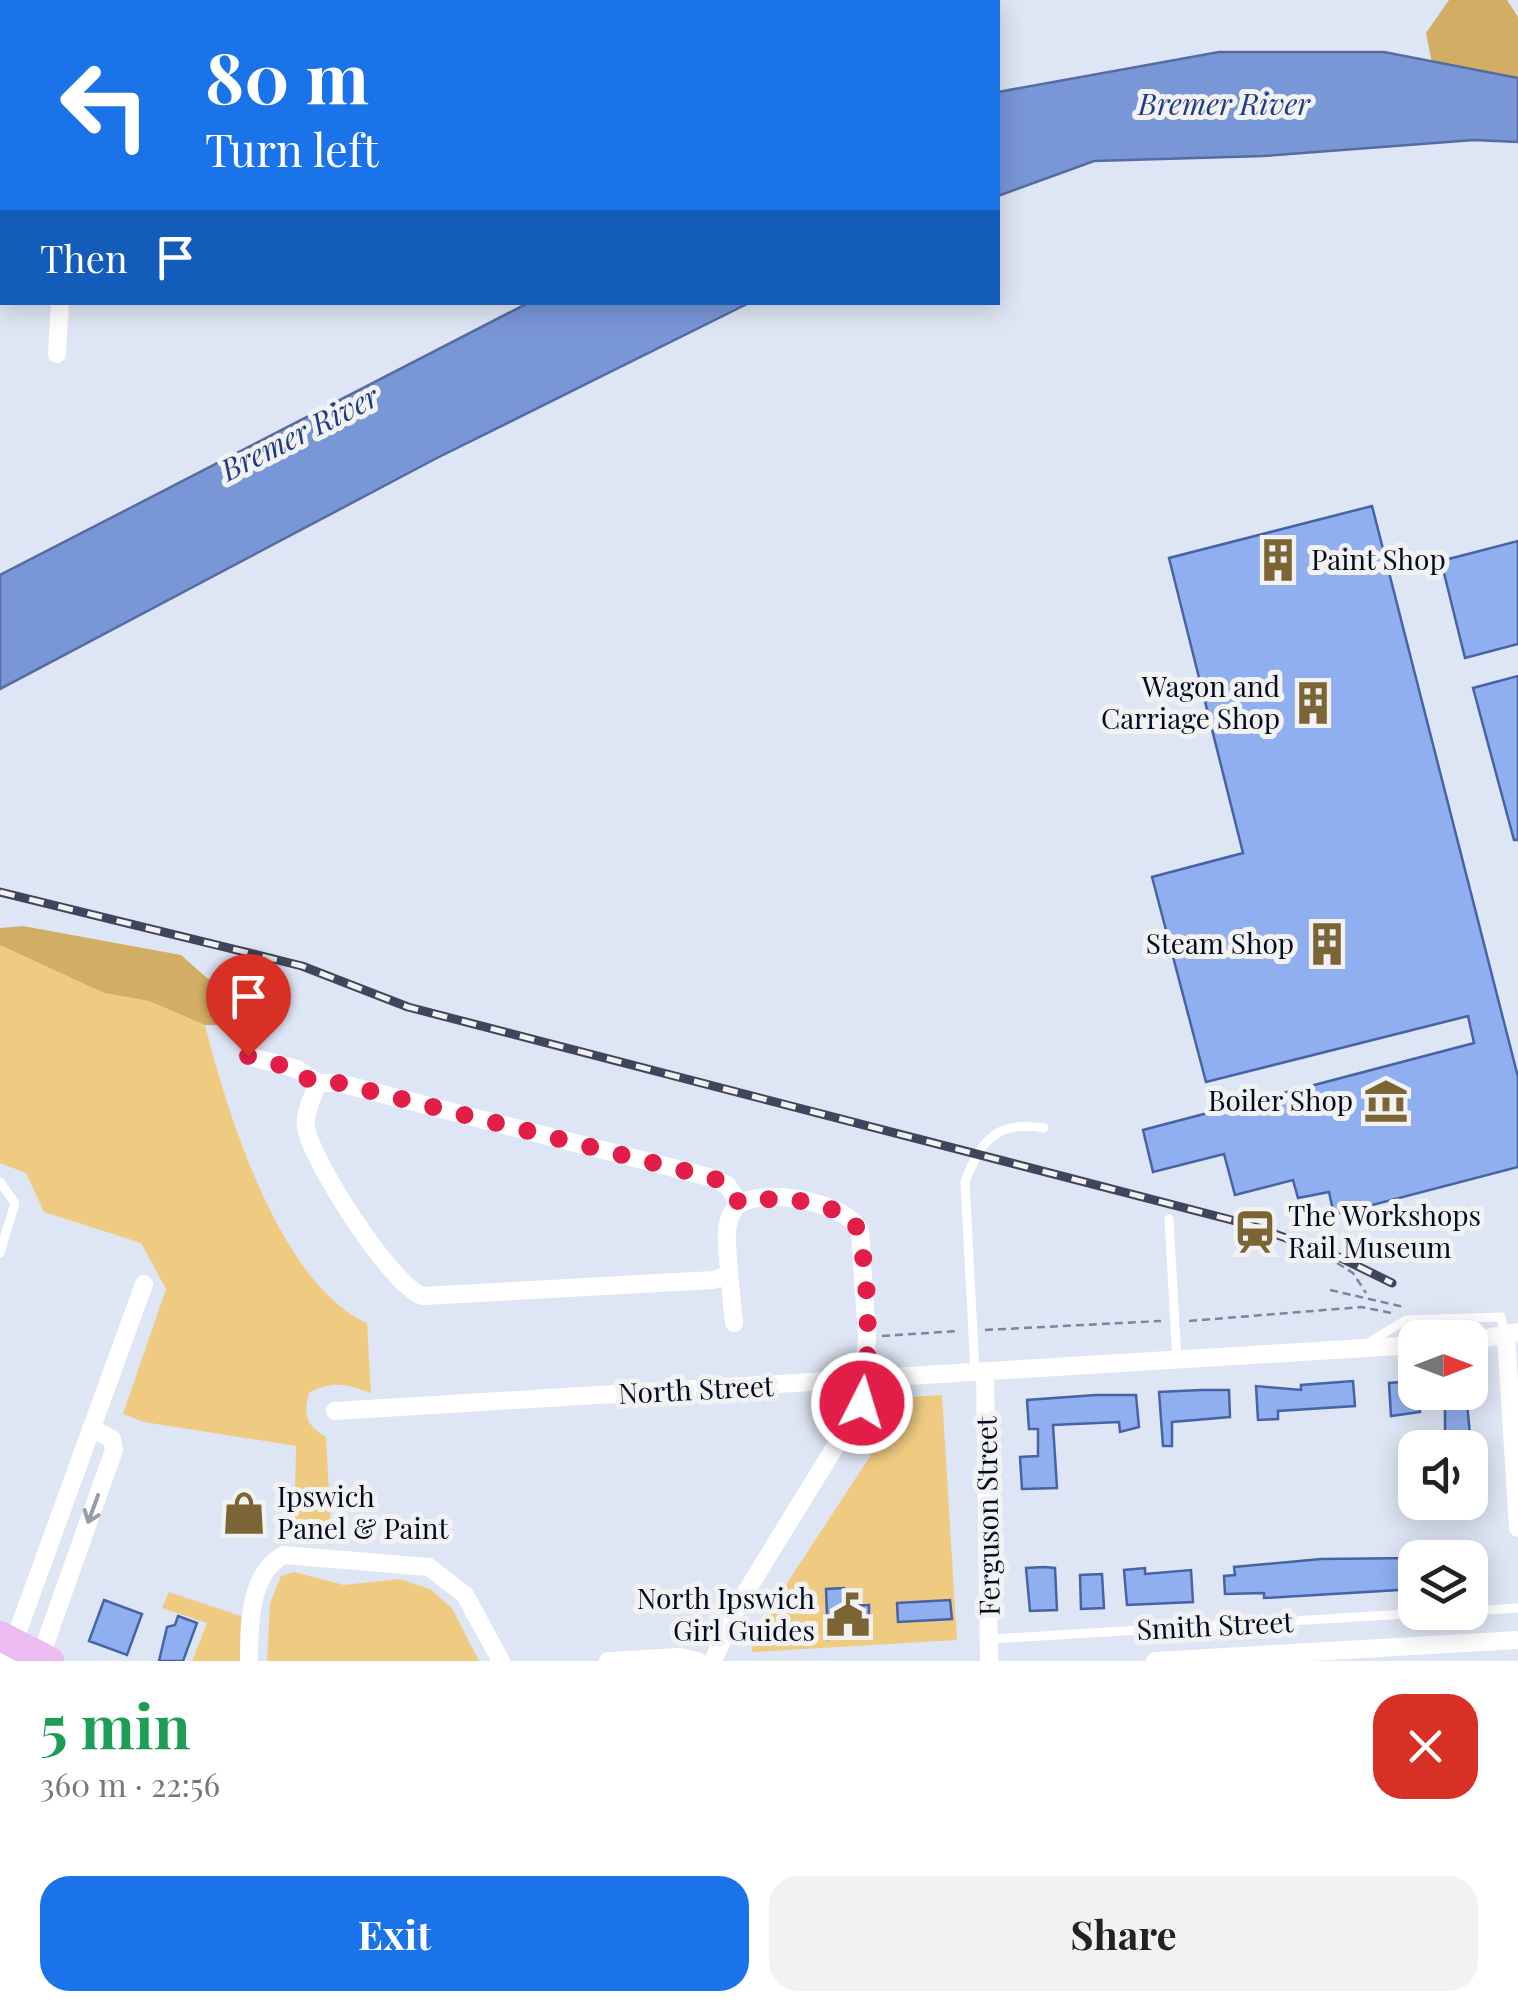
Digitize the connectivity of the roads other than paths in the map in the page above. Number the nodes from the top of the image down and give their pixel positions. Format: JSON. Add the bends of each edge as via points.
{"nodes":[{"id":1,"x":60,"y":305,"type":"edge"},
{"id":2,"x":57,"y":354,"type":"dead end"},
{"id":3,"x":248,"y":1056,"type":"dead end"},
{"id":4,"x":318,"y":1082,"type":"junction"},
{"id":5,"x":1044,"y":1128,"type":"dead end"},
{"id":6,"x":0,"y":1182,"type":"edge"},
{"id":7,"x":739,"y":1203,"type":"junction"},
{"id":8,"x":1169,"y":1220,"type":"dead end"},
{"id":9,"x":0,"y":1253,"type":"edge"},
{"id":10,"x":729,"y":1274,"type":"junction"},
{"id":11,"x":144,"y":1284,"type":"dead end"},
{"id":12,"x":734,"y":1324,"type":"dead end"},
{"id":13,"x":1514,"y":1334,"type":"edge"},
{"id":14,"x":1488,"y":1338,"type":"edge"},
{"id":15,"x":1398,"y":1346,"type":"edge"},
{"id":16,"x":1357,"y":1349,"type":"junction"},
{"id":17,"x":1177,"y":1361,"type":"junction"},
{"id":18,"x":980,"y":1372,"type":"junction"},
{"id":19,"x":866,"y":1381,"type":"junction"},
{"id":20,"x":335,"y":1411,"type":"dead end"},
{"id":21,"x":91,"y":1428,"type":"junction"},
{"id":22,"x":1518,"y":1528,"type":"edge"},
{"id":23,"x":44,"y":1602,"type":"junction"},
{"id":24,"x":1518,"y":1608,"type":"edge"},
{"id":25,"x":1488,"y":1610,"type":"edge"},
{"id":26,"x":1398,"y":1614,"type":"edge"},
{"id":27,"x":990,"y":1638,"type":"junction"},
{"id":28,"x":1518,"y":1640,"type":"edge"},
{"id":29,"x":25,"y":1653,"type":"edge"},
{"id":30,"x":249,"y":1661,"type":"edge"},
{"id":31,"x":501,"y":1661,"type":"edge"},
{"id":32,"x":608,"y":1661,"type":"edge"},
{"id":33,"x":698,"y":1661,"type":"edge"},
{"id":34,"x":713,"y":1661,"type":"edge"},
{"id":35,"x":989,"y":1661,"type":"edge"},
{"id":36,"x":1155,"y":1661,"type":"edge"}],
"edges":[{"from":1,"to":2,"type":"street"},
{"from":3,"to":4,"type":"street"},
{"from":4,"to":7,"type":"street","via":[[700,1174],[728,1185]]},
{"from":4,"to":10,"type":"street","via":[[306,1130],[324,1174],[415,1294],[706,1282]]},
{"from":5,"to":18,"type":"lane","via":[[1010,1125],[983,1147],[967,1175]]},
{"from":6,"to":9,"type":"lane","via":[[15,1203]]},
{"from":7,"to":10,"type":"street","via":[[729,1218]]},
{"from":7,"to":19,"type":"street","via":[[786,1197],[854,1219],[860,1232]]},
{"from":8,"to":17,"type":"lane"},
{"from":10,"to":12,"type":"street"},
{"from":11,"to":21,"type":"street"},
{"from":13,"to":14,"type":"street"},
{"from":13,"to":16,"type":"lane","name":"North Street","via":[[1496,1314],[1411,1319]]},
{"from":13,"to":22,"type":"street"},
{"from":15,"to":16,"type":"street","name":"North Street"},
{"from":16,"to":17,"type":"street","name":"North Street"},
{"from":17,"to":18,"type":"street","name":"North Street"},
{"from":18,"to":19,"type":"street","name":"North Street"},
{"from":18,"to":27,"type":"street","name":"Ferguson Street"},
{"from":19,"to":20,"type":"street","name":"North Street"},
{"from":19,"to":34,"type":"street","via":[[858,1413],[738,1604]]},
{"from":21,"to":23,"type":"street"},
{"from":21,"to":23,"type":"street","one_way":true,"via":[[112,1439],[114,1450]]},
{"from":23,"to":29,"type":"street"},
{"from":23,"to":29,"type":"street"},
{"from":24,"to":25,"type":"lane"},
{"from":26,"to":27,"type":"lane","name":"Smith Street"},
{"from":27,"to":35,"type":"street","name":"Ferguson Street"},
{"from":28,"to":36,"type":"street","name":"Smith Street"},
{"from":30,"to":31,"type":"street","via":[[259,1583],[284,1556],[429,1566],[466,1595]]},
{"from":32,"to":33,"type":"street"}]}
